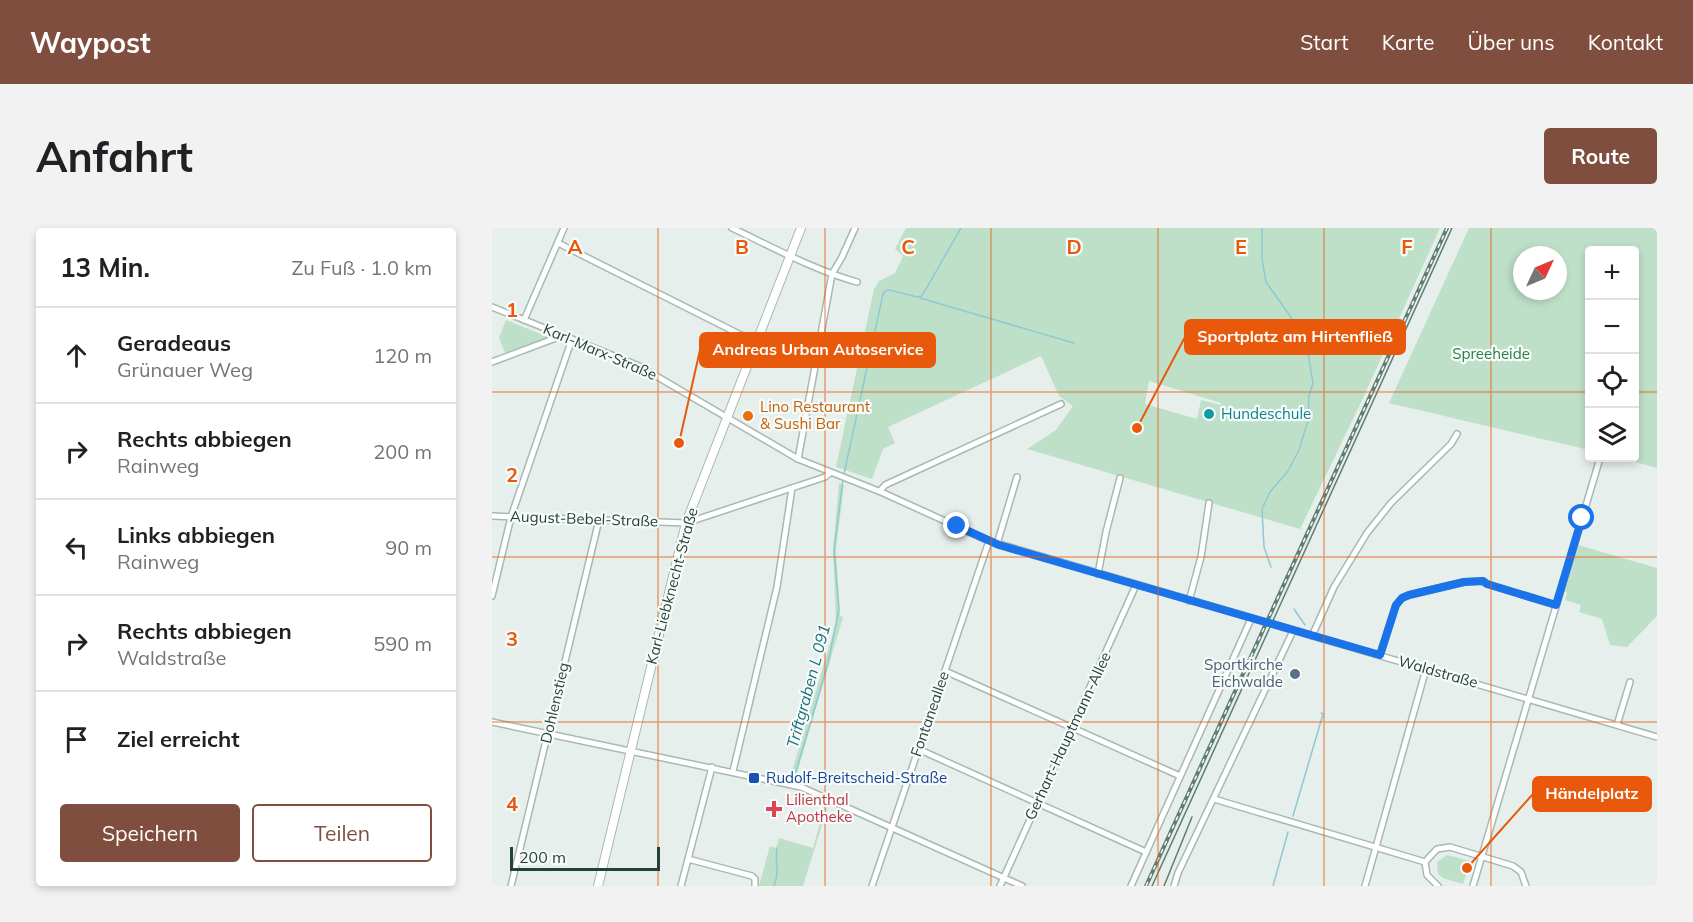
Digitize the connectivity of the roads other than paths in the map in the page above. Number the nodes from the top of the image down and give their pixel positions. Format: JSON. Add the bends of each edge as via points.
{"nodes":[{"id":1,"x":564,"y":228,"type":"edge"},
{"id":2,"x":732,"y":228,"type":"edge"},
{"id":3,"x":801,"y":228,"type":"edge"},
{"id":4,"x":855,"y":228,"type":"edge"},
{"id":5,"x":558,"y":243,"type":"junction"},
{"id":6,"x":791,"y":256,"type":"junction"},
{"id":7,"x":832,"y":274,"type":"junction"},
{"id":8,"x":857,"y":282,"type":"dead end"},
{"id":9,"x":492,"y":307,"type":"edge"},
{"id":10,"x":524,"y":320,"type":"junction"},
{"id":11,"x":558,"y":334,"type":"junction"},
{"id":12,"x":572,"y":339,"type":"junction"},
{"id":13,"x":757,"y":343,"type":"junction"},
{"id":14,"x":492,"y":362,"type":"edge"},
{"id":15,"x":1060,"y":404,"type":"dead end"},
{"id":16,"x":728,"y":417,"type":"junction"},
{"id":17,"x":1457,"y":434,"type":"dead end"},
{"id":18,"x":798,"y":459,"type":"junction"},
{"id":19,"x":1599,"y":462,"type":"edge"},
{"id":20,"x":830,"y":473,"type":"junction"},
{"id":21,"x":1017,"y":477,"type":"dead end"},
{"id":22,"x":1120,"y":478,"type":"dead end"},
{"id":23,"x":792,"y":488,"type":"junction"},
{"id":24,"x":879,"y":492,"type":"junction"},
{"id":25,"x":1209,"y":503,"type":"dead end"},
{"id":26,"x":492,"y":516,"type":"edge"},
{"id":27,"x":511,"y":516,"type":"junction"},
{"id":28,"x":598,"y":520,"type":"junction"},
{"id":29,"x":686,"y":523,"type":"junction"},
{"id":30,"x":988,"y":541,"type":"junction"},
{"id":31,"x":997,"y":544,"type":"junction"},
{"id":32,"x":1098,"y":574,"type":"junction"},
{"id":33,"x":1136,"y":585,"type":"junction"},
{"id":34,"x":492,"y":596,"type":"edge"},
{"id":35,"x":1189,"y":601,"type":"junction"},
{"id":36,"x":1556,"y":605,"type":"junction"},
{"id":37,"x":1251,"y":619,"type":"junction"},
{"id":38,"x":1293,"y":631,"type":"junction"},
{"id":39,"x":1312,"y":636,"type":"junction"},
{"id":40,"x":1380,"y":655,"type":"junction"},
{"id":41,"x":1426,"y":669,"type":"junction"},
{"id":42,"x":945,"y":671,"type":"junction"},
{"id":43,"x":1630,"y":682,"type":"dead end"},
{"id":44,"x":1528,"y":699,"type":"junction"},
{"id":45,"x":492,"y":722,"type":"edge"},
{"id":46,"x":1617,"y":725,"type":"junction"},
{"id":47,"x":1073,"y":727,"type":"junction"},
{"id":48,"x":548,"y":734,"type":"junction"},
{"id":49,"x":1657,"y":737,"type":"edge"},
{"id":50,"x":918,"y":750,"type":"junction"},
{"id":51,"x":631,"y":751,"type":"junction"},
{"id":52,"x":712,"y":767,"type":"junction"},
{"id":53,"x":733,"y":771,"type":"junction"},
{"id":54,"x":1180,"y":776,"type":"junction"},
{"id":55,"x":1214,"y":799,"type":"junction"},
{"id":56,"x":1038,"y":803,"type":"junction"},
{"id":57,"x":892,"y":826,"type":"junction"},
{"id":58,"x":1375,"y":846,"type":"junction"},
{"id":59,"x":1146,"y":852,"type":"junction"},
{"id":60,"x":1481,"y":856,"type":"junction"},
{"id":61,"x":688,"y":859,"type":"junction"},
{"id":62,"x":1425,"y":862,"type":"junction"},
{"id":63,"x":1004,"y":878,"type":"junction"},
{"id":64,"x":511,"y":886,"type":"edge"},
{"id":65,"x":598,"y":886,"type":"edge"},
{"id":66,"x":681,"y":886,"type":"edge"},
{"id":67,"x":755,"y":886,"type":"edge"},
{"id":68,"x":872,"y":886,"type":"edge"},
{"id":69,"x":1000,"y":886,"type":"edge"},
{"id":70,"x":1022,"y":886,"type":"edge"},
{"id":71,"x":1131,"y":886,"type":"edge"},
{"id":72,"x":1174,"y":886,"type":"edge"},
{"id":73,"x":1365,"y":886,"type":"edge"},
{"id":74,"x":1438,"y":886,"type":"edge"},
{"id":75,"x":1473,"y":886,"type":"edge"},
{"id":76,"x":1526,"y":886,"type":"edge"}],
"edges":[{"from":1,"to":5,"type":"street"},
{"from":2,"to":6,"type":"street"},
{"from":3,"to":6,"type":"street","name":"Karl-Liebknecht-Straße"},
{"from":4,"to":7,"type":"street"},
{"from":5,"to":10,"type":"street"},
{"from":5,"to":13,"type":"street"},
{"from":6,"to":7,"type":"street"},
{"from":6,"to":13,"type":"street","name":"Karl-Liebknecht-Straße"},
{"from":7,"to":8,"type":"street"},
{"from":7,"to":18,"type":"street"},
{"from":9,"to":10,"type":"street","name":"Karl-Marx-Straße"},
{"from":10,"to":11,"type":"street","name":"Karl-Marx-Straße"},
{"from":11,"to":12,"type":"street","name":"Karl-Marx-Straße"},
{"from":11,"to":14,"type":"street"},
{"from":12,"to":16,"type":"street","name":"Karl-Marx-Straße","via":[[639,366]]},
{"from":12,"to":27,"type":"street"},
{"from":13,"to":16,"type":"street","name":"Karl-Liebknecht-Straße"},
{"from":15,"to":24,"type":"street","via":[[885,485]]},
{"from":16,"to":18,"type":"street","name":"Karl-Marx-Straße"},
{"from":16,"to":29,"type":"street","name":"Karl-Liebknecht-Straße"},
{"from":17,"to":39,"type":"street","via":[[1367,533],[1334,587]]},
{"from":18,"to":20,"type":"street","name":"Karl-Marx-Straße"},
{"from":19,"to":36,"type":"street"},
{"from":20,"to":23,"type":"street","name":"August-Bebel-Straße"},
{"from":20,"to":24,"type":"street"},
{"from":21,"to":31,"type":"street"},
{"from":22,"to":32,"type":"street"},
{"from":23,"to":29,"type":"street","name":"August-Bebel-Straße"},
{"from":23,"to":53,"type":"street","via":[[777,587]]},
{"from":24,"to":30,"type":"street","name":"Waldstraße"},
{"from":25,"to":35,"type":"street"},
{"from":26,"to":27,"type":"street","name":"August-Bebel-Straße"},
{"from":27,"to":28,"type":"street","name":"August-Bebel-Straße"},
{"from":27,"to":34,"type":"street"},
{"from":28,"to":29,"type":"street","name":"August-Bebel-Straße"},
{"from":28,"to":48,"type":"street","name":"Dohlenstieg"},
{"from":29,"to":51,"type":"street","name":"Karl-Liebknecht-Straße"},
{"from":30,"to":31,"type":"street","name":"Waldstraße"},
{"from":30,"to":42,"type":"street","name":"Fontaneallee"},
{"from":31,"to":32,"type":"street","name":"Waldstraße"},
{"from":32,"to":33,"type":"street","name":"Waldstraße"},
{"from":33,"to":35,"type":"street","name":"Waldstraße"},
{"from":33,"to":47,"type":"street","name":"Gerhart-Hauptmann-Allee"},
{"from":35,"to":37,"type":"street","name":"Waldstraße"},
{"from":36,"to":40,"type":"street","via":[[1483,581],[1409,595],[1396,605]]},
{"from":36,"to":44,"type":"street"},
{"from":37,"to":38,"type":"street","name":"Waldstraße"},
{"from":37,"to":54,"type":"street"},
{"from":38,"to":39,"type":"street","name":"Waldstraße"},
{"from":38,"to":55,"type":"street"},
{"from":39,"to":40,"type":"street","name":"Waldstraße"},
{"from":40,"to":41,"type":"street","name":"Waldstraße"},
{"from":41,"to":44,"type":"street","name":"Waldstraße"},
{"from":41,"to":58,"type":"street"},
{"from":42,"to":47,"type":"street"},
{"from":42,"to":50,"type":"street","name":"Fontaneallee"},
{"from":43,"to":46,"type":"street"},
{"from":44,"to":46,"type":"street","name":"Waldstraße"},
{"from":44,"to":60,"type":"street"},
{"from":45,"to":48,"type":"street"},
{"from":46,"to":49,"type":"street","name":"Waldstraße"},
{"from":47,"to":54,"type":"street"},
{"from":47,"to":56,"type":"street","name":"Gerhart-Hauptmann-Allee"},
{"from":48,"to":51,"type":"street"},
{"from":48,"to":64,"type":"street","name":"Dohlenstieg"},
{"from":50,"to":56,"type":"street"},
{"from":50,"to":57,"type":"street","name":"Fontaneallee"},
{"from":51,"to":52,"type":"street"},
{"from":51,"to":65,"type":"street","name":"Karl-Liebknecht-Straße"},
{"from":52,"to":53,"type":"street"},
{"from":52,"to":61,"type":"street"},
{"from":53,"to":57,"type":"street","via":[[795,785]]},
{"from":54,"to":59,"type":"street"},
{"from":55,"to":58,"type":"street"},
{"from":55,"to":72,"type":"street"},
{"from":56,"to":59,"type":"street"},
{"from":56,"to":63,"type":"street","name":"Gerhart-Hauptmann-Allee"},
{"from":57,"to":63,"type":"street"},
{"from":57,"to":68,"type":"street","name":"Fontaneallee"},
{"from":58,"to":62,"type":"street"},
{"from":58,"to":73,"type":"street"},
{"from":59,"to":71,"type":"street"},
{"from":60,"to":62,"type":"street","via":[[1450,847],[1432,853]]},
{"from":60,"to":75,"type":"street"},
{"from":60,"to":76,"type":"street","via":[[1518,868]]},
{"from":61,"to":66,"type":"street"},
{"from":61,"to":67,"type":"street","via":[[752,876]]},
{"from":62,"to":74,"type":"street","via":[[1426,875]]},
{"from":63,"to":69,"type":"street","name":"Gerhart-Hauptmann-Allee"},
{"from":63,"to":70,"type":"street"}]}
